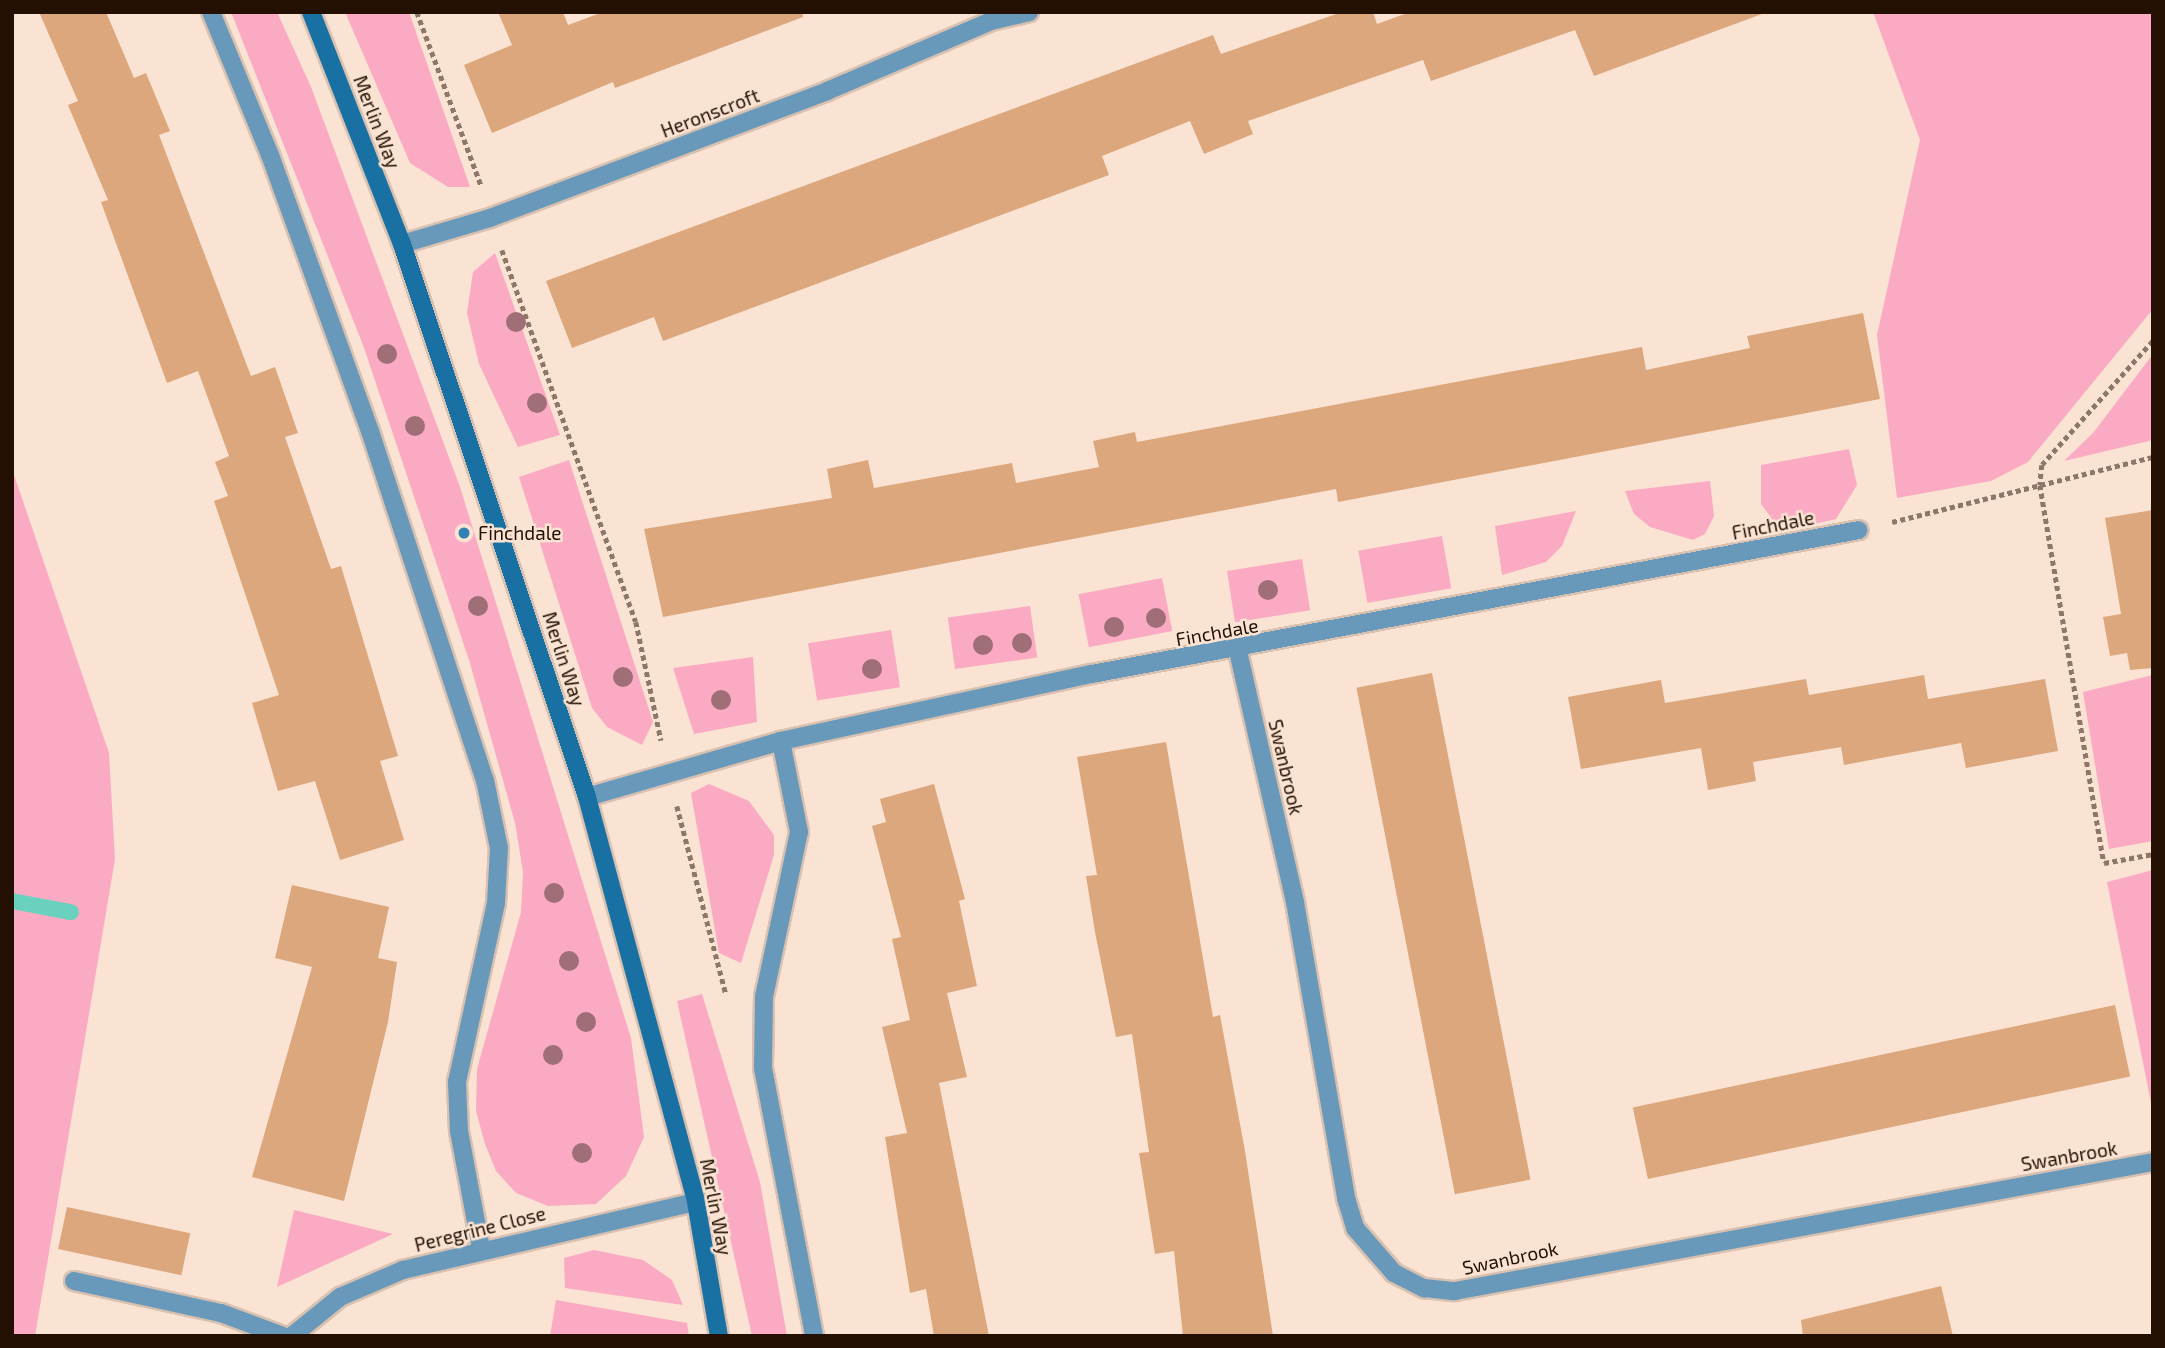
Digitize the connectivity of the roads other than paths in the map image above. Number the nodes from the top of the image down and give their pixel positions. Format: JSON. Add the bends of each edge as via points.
{"nodes":[{"id":1,"x":211,"y":12,"type":"edge"},
{"id":2,"x":311,"y":12,"type":"edge"},
{"id":3,"x":1029,"y":12,"type":"edge"},
{"id":4,"x":989,"y":17,"type":"edge"},
{"id":5,"x":402,"y":244,"type":"junction"},
{"id":6,"x":1858,"y":530,"type":"road end"},
{"id":7,"x":1238,"y":651,"type":"junction"},
{"id":8,"x":781,"y":741,"type":"junction"},
{"id":9,"x":587,"y":797,"type":"junction"},
{"id":10,"x":2153,"y":1162,"type":"edge"},
{"id":11,"x":696,"y":1202,"type":"junction"},
{"id":12,"x":481,"y":1248,"type":"junction"},
{"id":13,"x":74,"y":1281,"type":"dead end"},
{"id":14,"x":282,"y":1336,"type":"edge"},
{"id":15,"x":292,"y":1336,"type":"edge"},
{"id":16,"x":719,"y":1336,"type":"edge"},
{"id":17,"x":814,"y":1336,"type":"edge"}],
"edges":[{"from":1,"to":12,"type":"street","via":[[270,155],[370,430],[485,780],[499,848],[496,903],[457,1082],[459,1131]]},
{"from":2,"to":5,"type":"street","name":"Merlin Way"},
{"from":3,"to":4,"type":"street","name":"Heronscroft"},
{"from":4,"to":5,"type":"street","name":"Heronscroft","via":[[827,91],[490,218]]},
{"from":5,"to":9,"type":"street","name":"Merlin Way"},
{"from":6,"to":7,"type":"street","name":"Finchdale"},
{"from":7,"to":8,"type":"street","name":"Finchdale","via":[[1092,674]]},
{"from":7,"to":10,"type":"street","name":"Swanbrook","via":[[1295,902],[1346,1198],[1355,1228],[1394,1273],[1424,1288],[1455,1291]]},
{"from":8,"to":9,"type":"street","name":"Finchdale"},
{"from":8,"to":17,"type":"street","via":[[799,832],[762,1018],[763,1068]]},
{"from":9,"to":11,"type":"street","name":"Merlin Way"},
{"from":11,"to":12,"type":"street","name":"Peregrine Close"},
{"from":11,"to":16,"type":"street","name":"Merlin Way"},
{"from":12,"to":15,"type":"street","name":"Peregrine Close","via":[[403,1270],[341,1297]]},
{"from":13,"to":14,"type":"street","via":[[221,1313]]}]}
